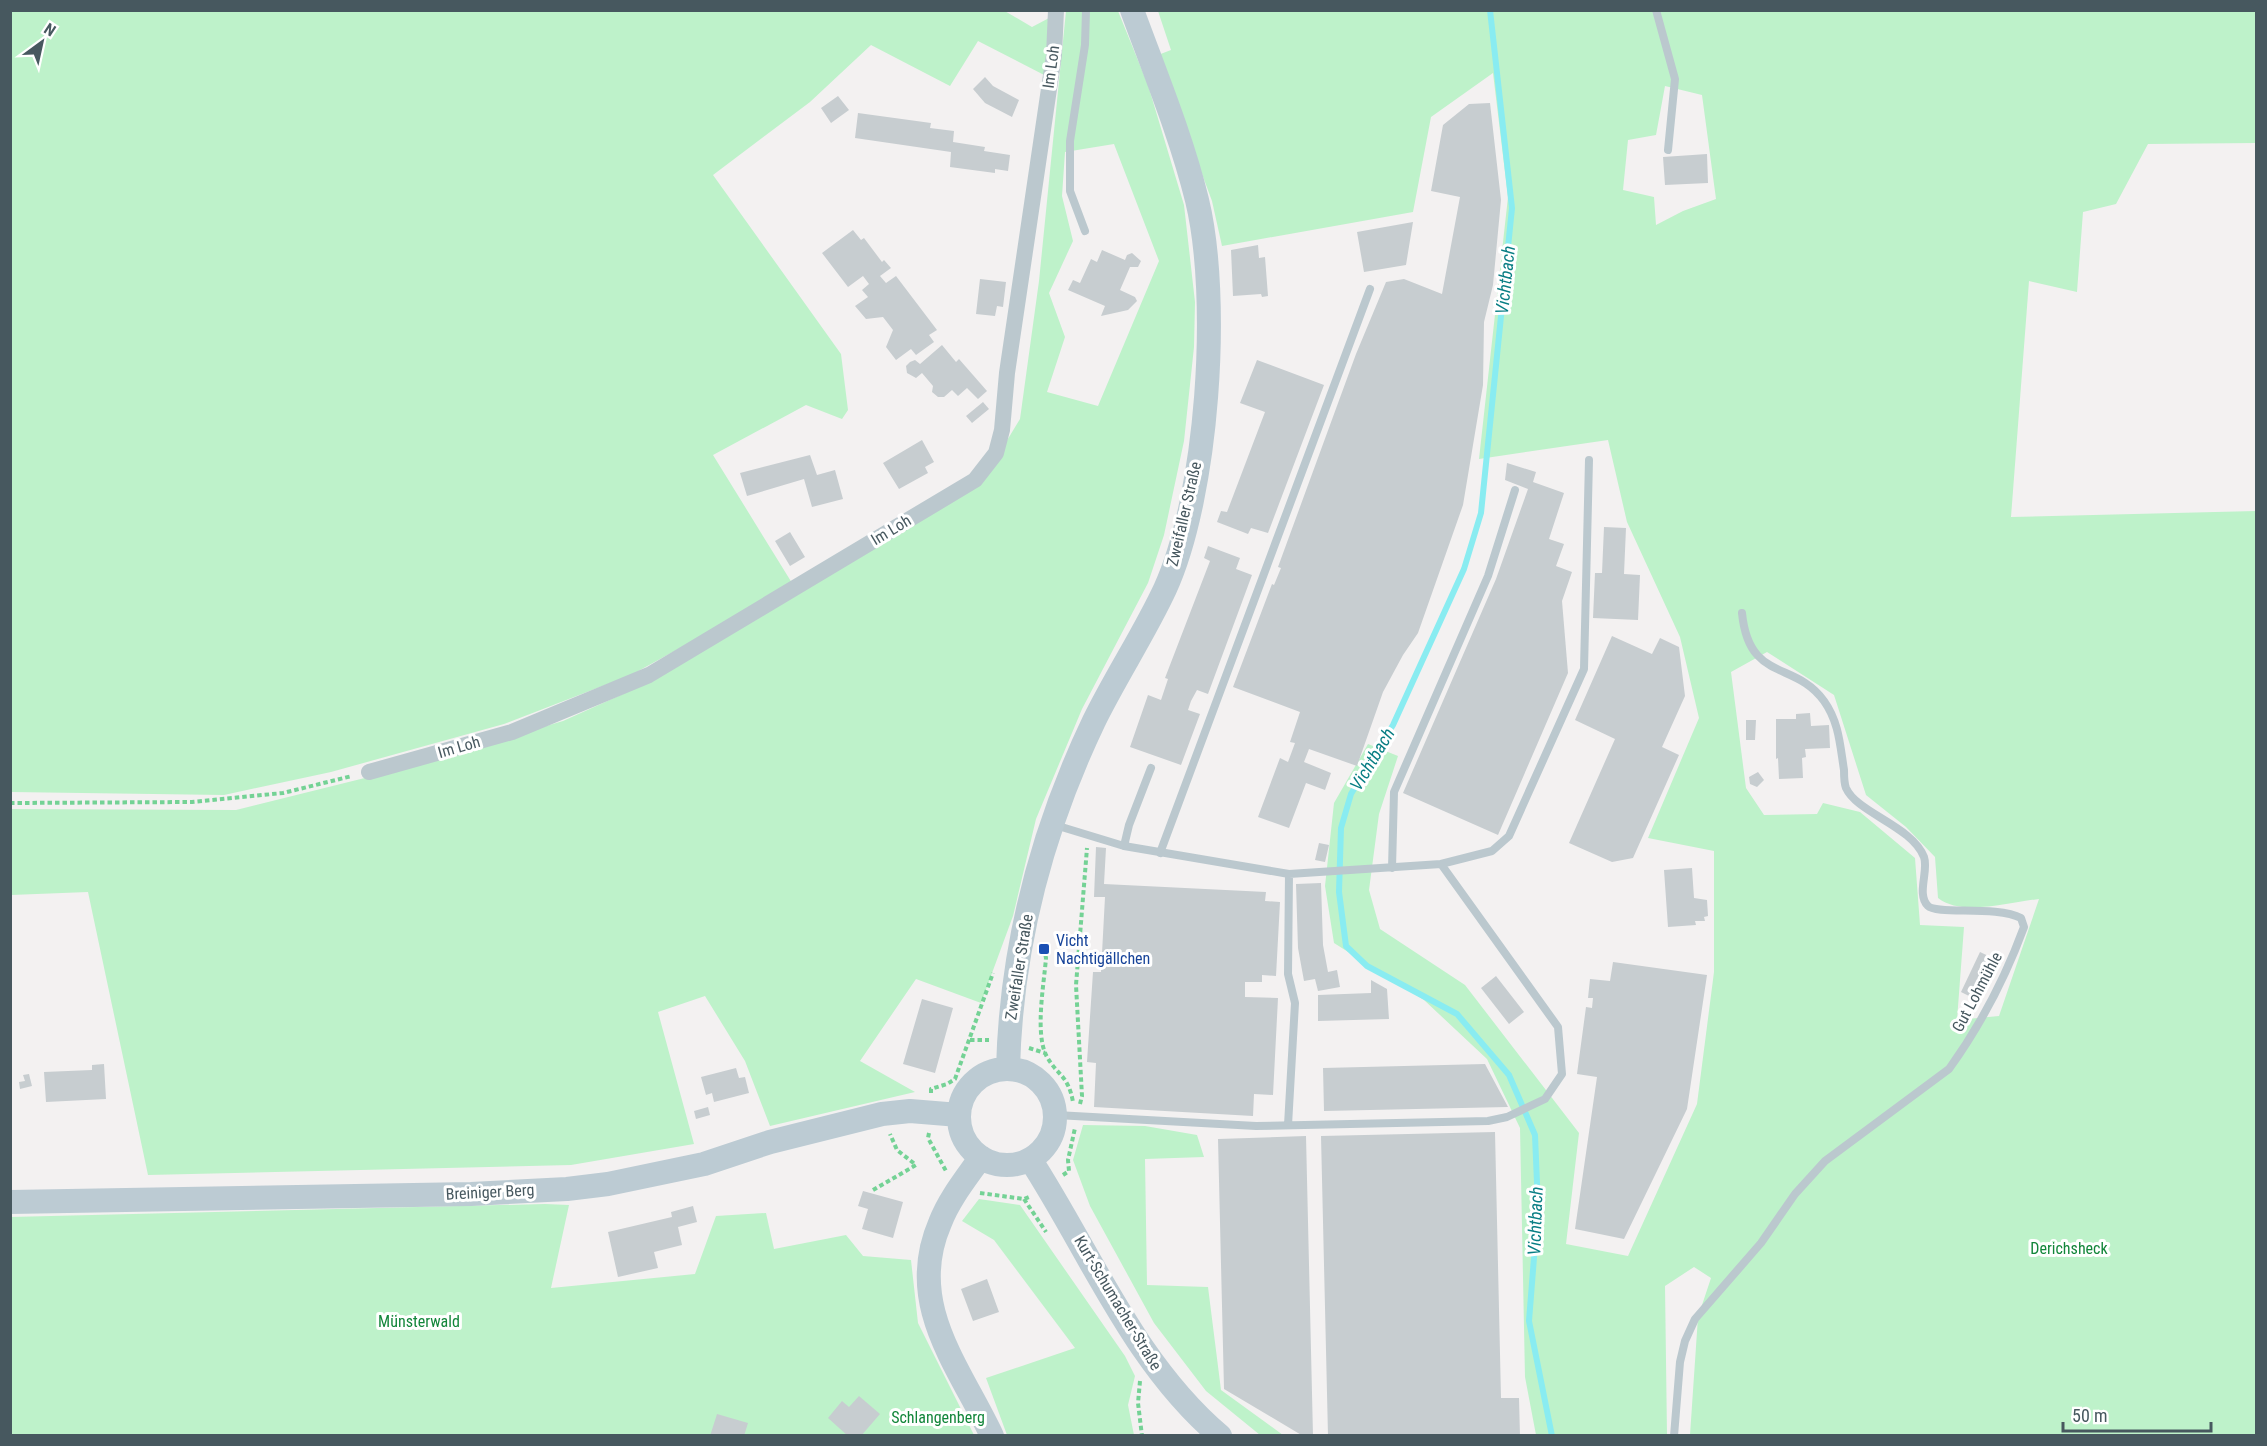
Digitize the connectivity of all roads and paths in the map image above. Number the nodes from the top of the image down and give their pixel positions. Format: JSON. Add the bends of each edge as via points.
{"nodes":[{"id":1,"x":1056,"y":10,"type":"edge"},
{"id":2,"x":1086,"y":10,"type":"edge"},
{"id":3,"x":1132,"y":10,"type":"edge"},
{"id":4,"x":1656,"y":10,"type":"edge"},
{"id":5,"x":1668,"y":150,"type":"dead end"},
{"id":6,"x":1085,"y":231,"type":"dead end"},
{"id":7,"x":1370,"y":289,"type":"dead end"},
{"id":8,"x":1589,"y":460,"type":"dead end"},
{"id":9,"x":1515,"y":490,"type":"dead end"},
{"id":10,"x":1742,"y":612,"type":"dead end"},
{"id":11,"x":1151,"y":768,"type":"dead end"},
{"id":12,"x":369,"y":772,"type":"joint"},
{"id":13,"x":10,"y":803,"type":"edge"},
{"id":14,"x":1052,"y":824,"type":"junction"},
{"id":15,"x":1088,"y":835,"type":"junction"},
{"id":16,"x":1124,"y":846,"type":"junction"},
{"id":17,"x":1160,"y":853,"type":"junction"},
{"id":18,"x":1441,"y":864,"type":"junction"},
{"id":19,"x":1392,"y":868,"type":"junction"},
{"id":20,"x":1289,"y":874,"type":"junction"},
{"id":21,"x":1042,"y":940,"type":"dead end"},
{"id":22,"x":994,"y":969,"type":"dead end"},
{"id":23,"x":1008,"y":1069,"type":"junction"},
{"id":24,"x":931,"y":1112,"type":"junction"},
{"id":25,"x":882,"y":1114,"type":"junction"},
{"id":26,"x":959,"y":1115,"type":"junction"},
{"id":27,"x":1066,"y":1116,"type":"junction"},
{"id":28,"x":1288,"y":1125,"type":"junction"},
{"id":29,"x":981,"y":1157,"type":"junction"},
{"id":30,"x":1030,"y":1159,"type":"junction"},
{"id":31,"x":1070,"y":1171,"type":"dead end"},
{"id":32,"x":963,"y":1182,"type":"junction"},
{"id":33,"x":873,"y":1190,"type":"dead end"},
{"id":34,"x":1024,"y":1199,"type":"dead end"},
{"id":35,"x":10,"y":1202,"type":"edge"},
{"id":36,"x":1143,"y":1374,"type":"dead end"},
{"id":37,"x":992,"y":1436,"type":"edge"},
{"id":38,"x":1142,"y":1436,"type":"edge"},
{"id":39,"x":1220,"y":1436,"type":"edge"},
{"id":40,"x":1674,"y":1436,"type":"edge"}],
"edges":[{"from":1,"to":12,"type":"street","name":"Im Loh","via":[[1054,55],[1002,430],[996,453],[985,470],[975,480],[649,675],[512,732]]},
{"from":2,"to":6,"type":"lane","via":[[1085,45],[1070,141],[1070,191]]},
{"from":3,"to":14,"type":"main road","name":"Zweifaller Straße","via":[[1198,203],[1208,301],[1206,395],[1192,489],[1174,564],[1071,770]]},
{"from":4,"to":5,"type":"lane","via":[[1675,79]]},
{"from":7,"to":17,"type":"lane"},
{"from":8,"to":18,"type":"lane","via":[[1584,669],[1509,836],[1492,851]]},
{"from":9,"to":19,"type":"lane","via":[[1488,576],[1394,792]]},
{"from":10,"to":40,"type":"lane","name":"Gut Lohmühle","via":[[1751,648],[1780,672],[1814,690],[1832,714],[1838,728],[1846,788],[1918,847],[1926,866],[1924,898],[1928,906],[1938,910],[2009,912],[2021,918],[2024,927],[2006,970],[1948,1069],[1825,1161],[1695,1319],[1680,1362]]},
{"from":11,"to":16,"type":"lane"},
{"from":12,"to":13,"type":"path","via":[[283,793],[192,802]]},
{"from":14,"to":15,"type":"lane"},
{"from":14,"to":23,"type":"main road","name":"Zweifaller Straße","via":[[1017,959],[1010,1006]]},
{"from":15,"to":16,"type":"lane"},
{"from":15,"to":27,"type":"path","via":[[1076,985],[1082,1096]]},
{"from":16,"to":17,"type":"lane"},
{"from":17,"to":20,"type":"lane"},
{"from":18,"to":19,"type":"lane"},
{"from":18,"to":28,"type":"lane","via":[[1558,1027],[1562,1074],[1545,1099],[1488,1122]]},
{"from":19,"to":20,"type":"lane"},
{"from":20,"to":28,"type":"lane","via":[[1288,974],[1295,1003]]},
{"from":21,"to":27,"type":"path","via":[[1046,958],[1041,1038],[1053,1066],[1067,1080]]},
{"from":22,"to":24,"type":"path","via":[[955,1079],[931,1089]]},
{"from":23,"to":26,"type":"main road","via":[[984,1074],[974,1082],[966,1092]]},
{"from":23,"to":27,"type":"main road","via":[[1022,1071],[1046,1088]]},
{"from":24,"to":25,"type":"main road","name":"Breiniger Berg"},
{"from":24,"to":26,"type":"main road","name":"Breiniger Berg"},
{"from":24,"to":32,"type":"path","via":[[928,1138],[943,1169]]},
{"from":25,"to":33,"type":"path","via":[[897,1150],[916,1166]]},
{"from":25,"to":35,"type":"main road","name":"Breiniger Berg","via":[[770,1142],[704,1164],[567,1189]]},
{"from":26,"to":29,"type":"main road","via":[[969,1146]]},
{"from":27,"to":28,"type":"lane"},
{"from":27,"to":30,"type":"main road","via":[[1049,1141]]},
{"from":27,"to":31,"type":"path","via":[[1075,1132],[1068,1160]]},
{"from":29,"to":30,"type":"main road","via":[[1000,1164]]},
{"from":29,"to":32,"type":"main road"},
{"from":30,"to":39,"type":"main road","name":"Kurt-Schumacher-Straße","via":[[1152,1364],[1186,1405]]},
{"from":32,"to":34,"type":"path","via":[[980,1193]]},
{"from":32,"to":37,"type":"main road","via":[[938,1226],[927,1281],[940,1335]]},
{"from":36,"to":38,"type":"path","via":[[1138,1403]]}]}
